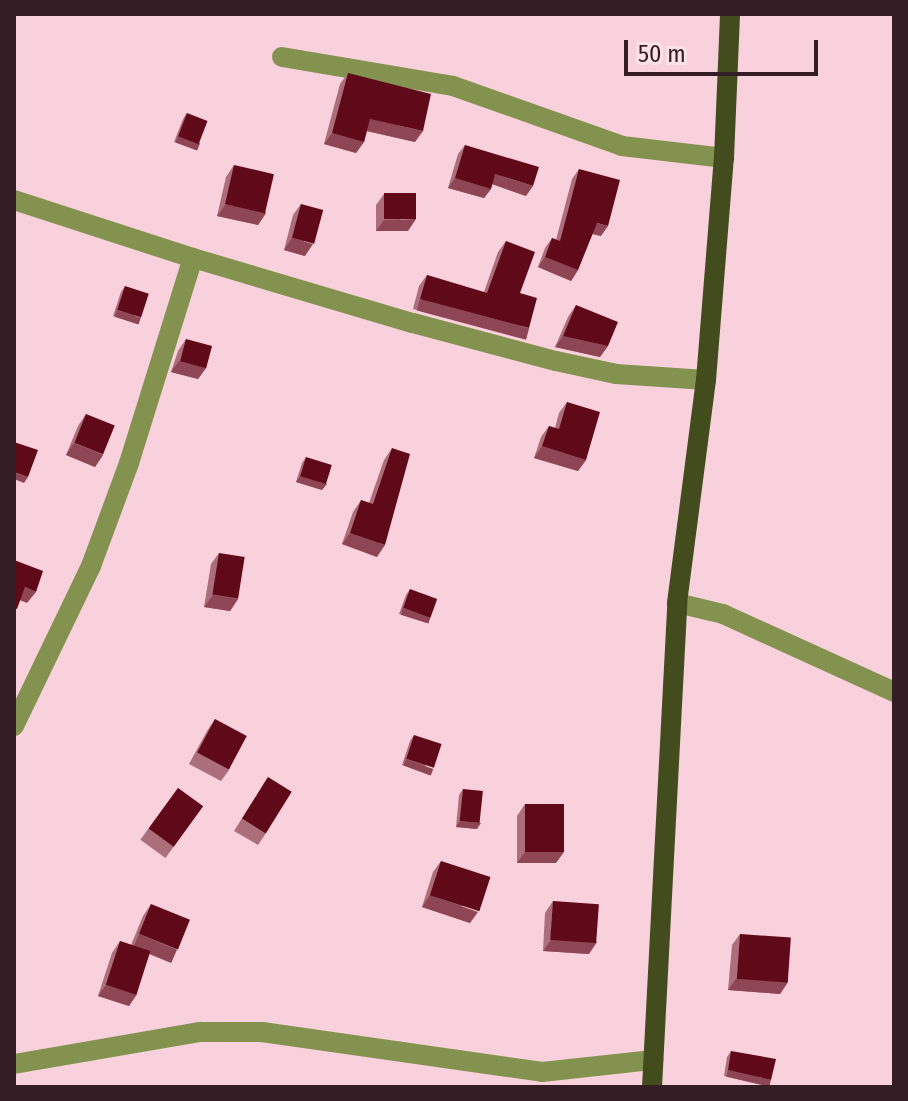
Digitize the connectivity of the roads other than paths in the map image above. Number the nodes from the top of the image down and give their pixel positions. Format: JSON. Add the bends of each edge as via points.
{"nodes":[{"id":1,"x":730,"y":14,"type":"edge"},
{"id":2,"x":282,"y":57,"type":"dead end"},
{"id":3,"x":724,"y":158,"type":"junction"},
{"id":4,"x":14,"y":200,"type":"edge"},
{"id":5,"x":193,"y":258,"type":"junction"},
{"id":6,"x":706,"y":380,"type":"junction"},
{"id":7,"x":677,"y":603,"type":"junction"},
{"id":8,"x":894,"y":692,"type":"edge"},
{"id":9,"x":14,"y":726,"type":"edge"},
{"id":10,"x":653,"y":1060,"type":"junction"},
{"id":11,"x":14,"y":1064,"type":"edge"},
{"id":12,"x":652,"y":1087,"type":"edge"}],
"edges":[{"from":1,"to":3,"type":"main road"},
{"from":2,"to":3,"type":"street","via":[[453,86],[622,146]]},
{"from":3,"to":6,"type":"main road"},
{"from":4,"to":5,"type":"street"},
{"from":5,"to":6,"type":"street","via":[[556,361],[616,374]]},
{"from":5,"to":9,"type":"street","via":[[91,566]]},
{"from":6,"to":7,"type":"main road"},
{"from":7,"to":8,"type":"street","via":[[723,614]]},
{"from":7,"to":10,"type":"main road"},
{"from":10,"to":11,"type":"street","via":[[542,1072],[262,1032],[200,1032]]},
{"from":10,"to":12,"type":"main road"}]}
